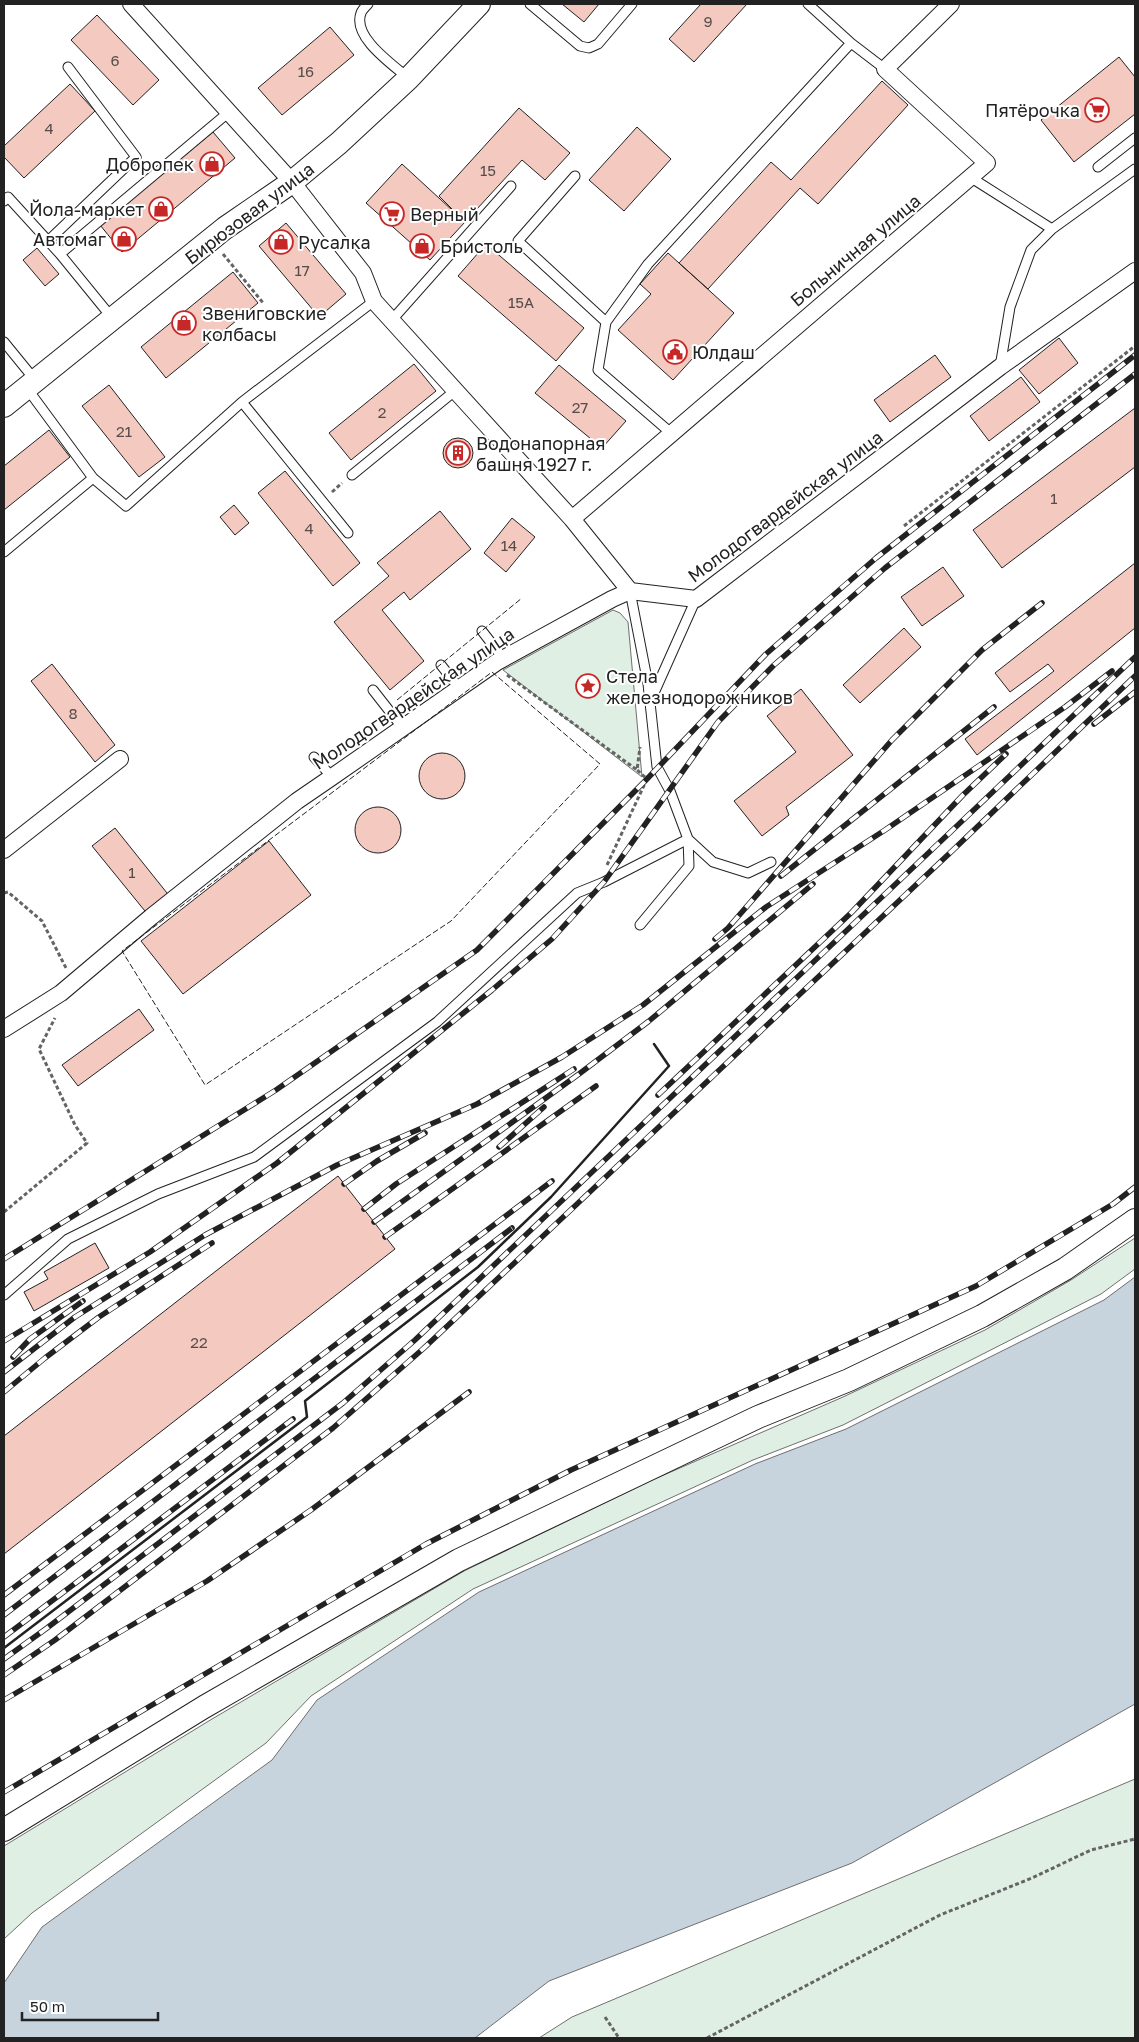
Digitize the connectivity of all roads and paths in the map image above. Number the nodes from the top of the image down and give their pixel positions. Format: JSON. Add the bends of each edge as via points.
{"nodes":[{"id":1,"x":131,"y":4,"type":"edge"},
{"id":2,"x":368,"y":4,"type":"edge"},
{"id":3,"x":479,"y":4,"type":"edge"},
{"id":4,"x":530,"y":4,"type":"edge"},
{"id":5,"x":632,"y":4,"type":"edge"},
{"id":6,"x":808,"y":4,"type":"edge"},
{"id":7,"x":951,"y":4,"type":"edge"},
{"id":8,"x":851,"y":43,"type":"junction"},
{"id":9,"x":68,"y":67,"type":"dead end"},
{"id":10,"x":885,"y":69,"type":"junction"},
{"id":11,"x":408,"y":79,"type":"junction"},
{"id":12,"x":229,"y":112,"type":"junction"},
{"id":13,"x":1135,"y":138,"type":"edge"},
{"id":14,"x":1098,"y":166,"type":"dead end"},
{"id":15,"x":1135,"y":169,"type":"edge"},
{"id":16,"x":575,"y":176,"type":"dead end"},
{"id":17,"x":970,"y":178,"type":"junction"},
{"id":18,"x":292,"y":182,"type":"junction"},
{"id":19,"x":510,"y":186,"type":"dead end"},
{"id":20,"x":5,"y":197,"type":"edge"},
{"id":21,"x":1052,"y":229,"type":"junction"},
{"id":22,"x":211,"y":239,"type":"junction"},
{"id":23,"x":48,"y":241,"type":"junction"},
{"id":24,"x":60,"y":254,"type":"junction"},
{"id":25,"x":1135,"y":271,"type":"edge"},
{"id":26,"x":374,"y":302,"type":"junction"},
{"id":27,"x":264,"y":304,"type":"dead end"},
{"id":28,"x":113,"y":319,"type":"junction"},
{"id":29,"x":391,"y":321,"type":"junction"},
{"id":30,"x":606,"y":322,"type":"junction"},
{"id":31,"x":4,"y":342,"type":"edge"},
{"id":32,"x":1135,"y":346,"type":"edge"},
{"id":33,"x":1000,"y":367,"type":"junction"},
{"id":34,"x":31,"y":383,"type":"junction"},
{"id":35,"x":456,"y":390,"type":"junction"},
{"id":36,"x":242,"y":402,"type":"junction"},
{"id":37,"x":4,"y":406,"type":"edge"},
{"id":38,"x":671,"y":433,"type":"junction"},
{"id":39,"x":352,"y":474,"type":"joint"},
{"id":40,"x":93,"y":478,"type":"junction"},
{"id":41,"x":321,"y":500,"type":"junction"},
{"id":42,"x":572,"y":519,"type":"junction"},
{"id":43,"x":904,"y":526,"type":"dead end"},
{"id":44,"x":348,"y":533,"type":"dead end"},
{"id":45,"x":4,"y":552,"type":"edge"},
{"id":46,"x":630,"y":591,"type":"junction"},
{"id":47,"x":696,"y":599,"type":"junction"},
{"id":48,"x":482,"y":631,"type":"dead end"},
{"id":49,"x":498,"y":661,"type":"junction"},
{"id":50,"x":441,"y":665,"type":"dead end"},
{"id":51,"x":459,"y":688,"type":"junction"},
{"id":52,"x":373,"y":690,"type":"dead end"},
{"id":53,"x":650,"y":702,"type":"junction"},
{"id":54,"x":402,"y":727,"type":"junction"},
{"id":55,"x":641,"y":742,"type":"dead end"},
{"id":56,"x":314,"y":757,"type":"dead end"},
{"id":57,"x":120,"y":759,"type":"dead end"},
{"id":58,"x":637,"y":770,"type":"junction"},
{"id":59,"x":332,"y":777,"type":"junction"},
{"id":60,"x":688,"y":839,"type":"junction"},
{"id":61,"x":4,"y":850,"type":"edge"},
{"id":62,"x":771,"y":862,"type":"dead end"},
{"id":63,"x":597,"y":885,"type":"junction"},
{"id":64,"x":4,"y":893,"type":"edge"},
{"id":65,"x":640,"y":925,"type":"dead end"},
{"id":66,"x":74,"y":983,"type":"junction"},
{"id":67,"x":56,"y":1016,"type":"dead end"},
{"id":68,"x":4,"y":1029,"type":"edge"},
{"id":69,"x":4,"y":1212,"type":"edge"},
{"id":70,"x":1135,"y":1220,"type":"edge"},
{"id":71,"x":4,"y":1295,"type":"edge"},
{"id":72,"x":4,"y":1830,"type":"edge"},
{"id":73,"x":1135,"y":1839,"type":"edge"},
{"id":74,"x":605,"y":2018,"type":"dead end"},
{"id":75,"x":619,"y":2038,"type":"edge"},
{"id":76,"x":707,"y":2038,"type":"edge"}],
"edges":[{"from":1,"to":12,"type":"street"},
{"from":2,"to":11,"type":"lane","via":[[361,12],[360,27],[370,44]]},
{"from":3,"to":11,"type":"main road","name":"Бирюзовая улица"},
{"from":4,"to":5,"type":"lane","via":[[580,46],[589,48],[598,44]]},
{"from":6,"to":8,"type":"lane"},
{"from":7,"to":10,"type":"street"},
{"from":8,"to":10,"type":"lane"},
{"from":8,"to":30,"type":"lane","via":[[648,264]]},
{"from":9,"to":23,"type":"lane","via":[[136,157]]},
{"from":10,"to":17,"type":"street","name":"Больничная улица","via":[[987,163]]},
{"from":11,"to":18,"type":"main road","name":"Бирюзовая улица"},
{"from":12,"to":18,"type":"street"},
{"from":12,"to":24,"type":"lane"},
{"from":13,"to":14,"type":"lane"},
{"from":15,"to":21,"type":"lane"},
{"from":16,"to":30,"type":"lane","via":[[518,241]]},
{"from":17,"to":21,"type":"lane"},
{"from":17,"to":38,"type":"street","name":"Больничная улица"},
{"from":18,"to":22,"type":"main road","name":"Бирюзовая улица"},
{"from":18,"to":26,"type":"street","via":[[363,273]]},
{"from":19,"to":29,"type":"lane"},
{"from":20,"to":23,"type":"lane"},
{"from":21,"to":33,"type":"lane","via":[[1031,250],[1010,307]]},
{"from":22,"to":27,"type":"path"},
{"from":22,"to":28,"type":"main road","name":"Бирюзовая улица"},
{"from":23,"to":24,"type":"lane"},
{"from":24,"to":28,"type":"lane"},
{"from":25,"to":33,"type":"street","name":"Молодогвардейская улица"},
{"from":26,"to":29,"type":"street"},
{"from":26,"to":36,"type":"lane"},
{"from":28,"to":34,"type":"main road","name":"Бирюзовая улица"},
{"from":29,"to":35,"type":"street"},
{"from":30,"to":38,"type":"lane","via":[[598,370]]},
{"from":31,"to":34,"type":"lane"},
{"from":32,"to":43,"type":"path"},
{"from":33,"to":47,"type":"street","name":"Молодогвардейская улица"},
{"from":34,"to":37,"type":"main road","name":"Бирюзовая улица"},
{"from":34,"to":40,"type":"lane"},
{"from":35,"to":39,"type":"lane"},
{"from":35,"to":42,"type":"street"},
{"from":36,"to":40,"type":"lane","via":[[126,506]]},
{"from":36,"to":41,"type":"lane"},
{"from":38,"to":42,"type":"street","name":"Больничная улица"},
{"from":39,"to":41,"type":"path"},
{"from":40,"to":45,"type":"lane"},
{"from":41,"to":44,"type":"lane"},
{"from":42,"to":46,"type":"street"},
{"from":46,"to":47,"type":"street","name":"Молодогвардейская улица"},
{"from":46,"to":49,"type":"street","name":"Молодогвардейская улица"},
{"from":46,"to":53,"type":"lane"},
{"from":47,"to":53,"type":"lane"},
{"from":48,"to":49,"type":"lane"},
{"from":49,"to":51,"type":"street","name":"Молодогвардейская улица"},
{"from":49,"to":58,"type":"path"},
{"from":50,"to":51,"type":"lane"},
{"from":51,"to":54,"type":"street","name":"Молодогвардейская улица"},
{"from":52,"to":54,"type":"lane"},
{"from":53,"to":60,"type":"lane","via":[[657,767]]},
{"from":54,"to":59,"type":"street","name":"Молодогвардейская улица"},
{"from":55,"to":58,"type":"path"},
{"from":56,"to":59,"type":"lane"},
{"from":57,"to":61,"type":"street"},
{"from":58,"to":63,"type":"path","via":[[647,779]]},
{"from":59,"to":66,"type":"street","name":"Молодогвардейская улица","via":[[151,917]]},
{"from":60,"to":62,"type":"lane","via":[[713,862],[748,873]]},
{"from":60,"to":63,"type":"lane"},
{"from":60,"to":65,"type":"lane","via":[[689,866]]},
{"from":63,"to":71,"type":"lane","via":[[577,894],[437,1022],[254,1158],[158,1194],[68,1239]]},
{"from":64,"to":66,"type":"path","via":[[8,892],[42,920]]},
{"from":66,"to":68,"type":"street","name":"Молодогвардейская улица"},
{"from":67,"to":69,"type":"path","via":[[39,1049],[87,1143]]},
{"from":70,"to":72,"type":"main road","via":[[1065,1270],[982,1316],[849,1380],[758,1417],[459,1560],[204,1707]]},
{"from":73,"to":76,"type":"path","via":[[1091,1850],[940,1916]]},
{"from":74,"to":75,"type":"path"}]}
